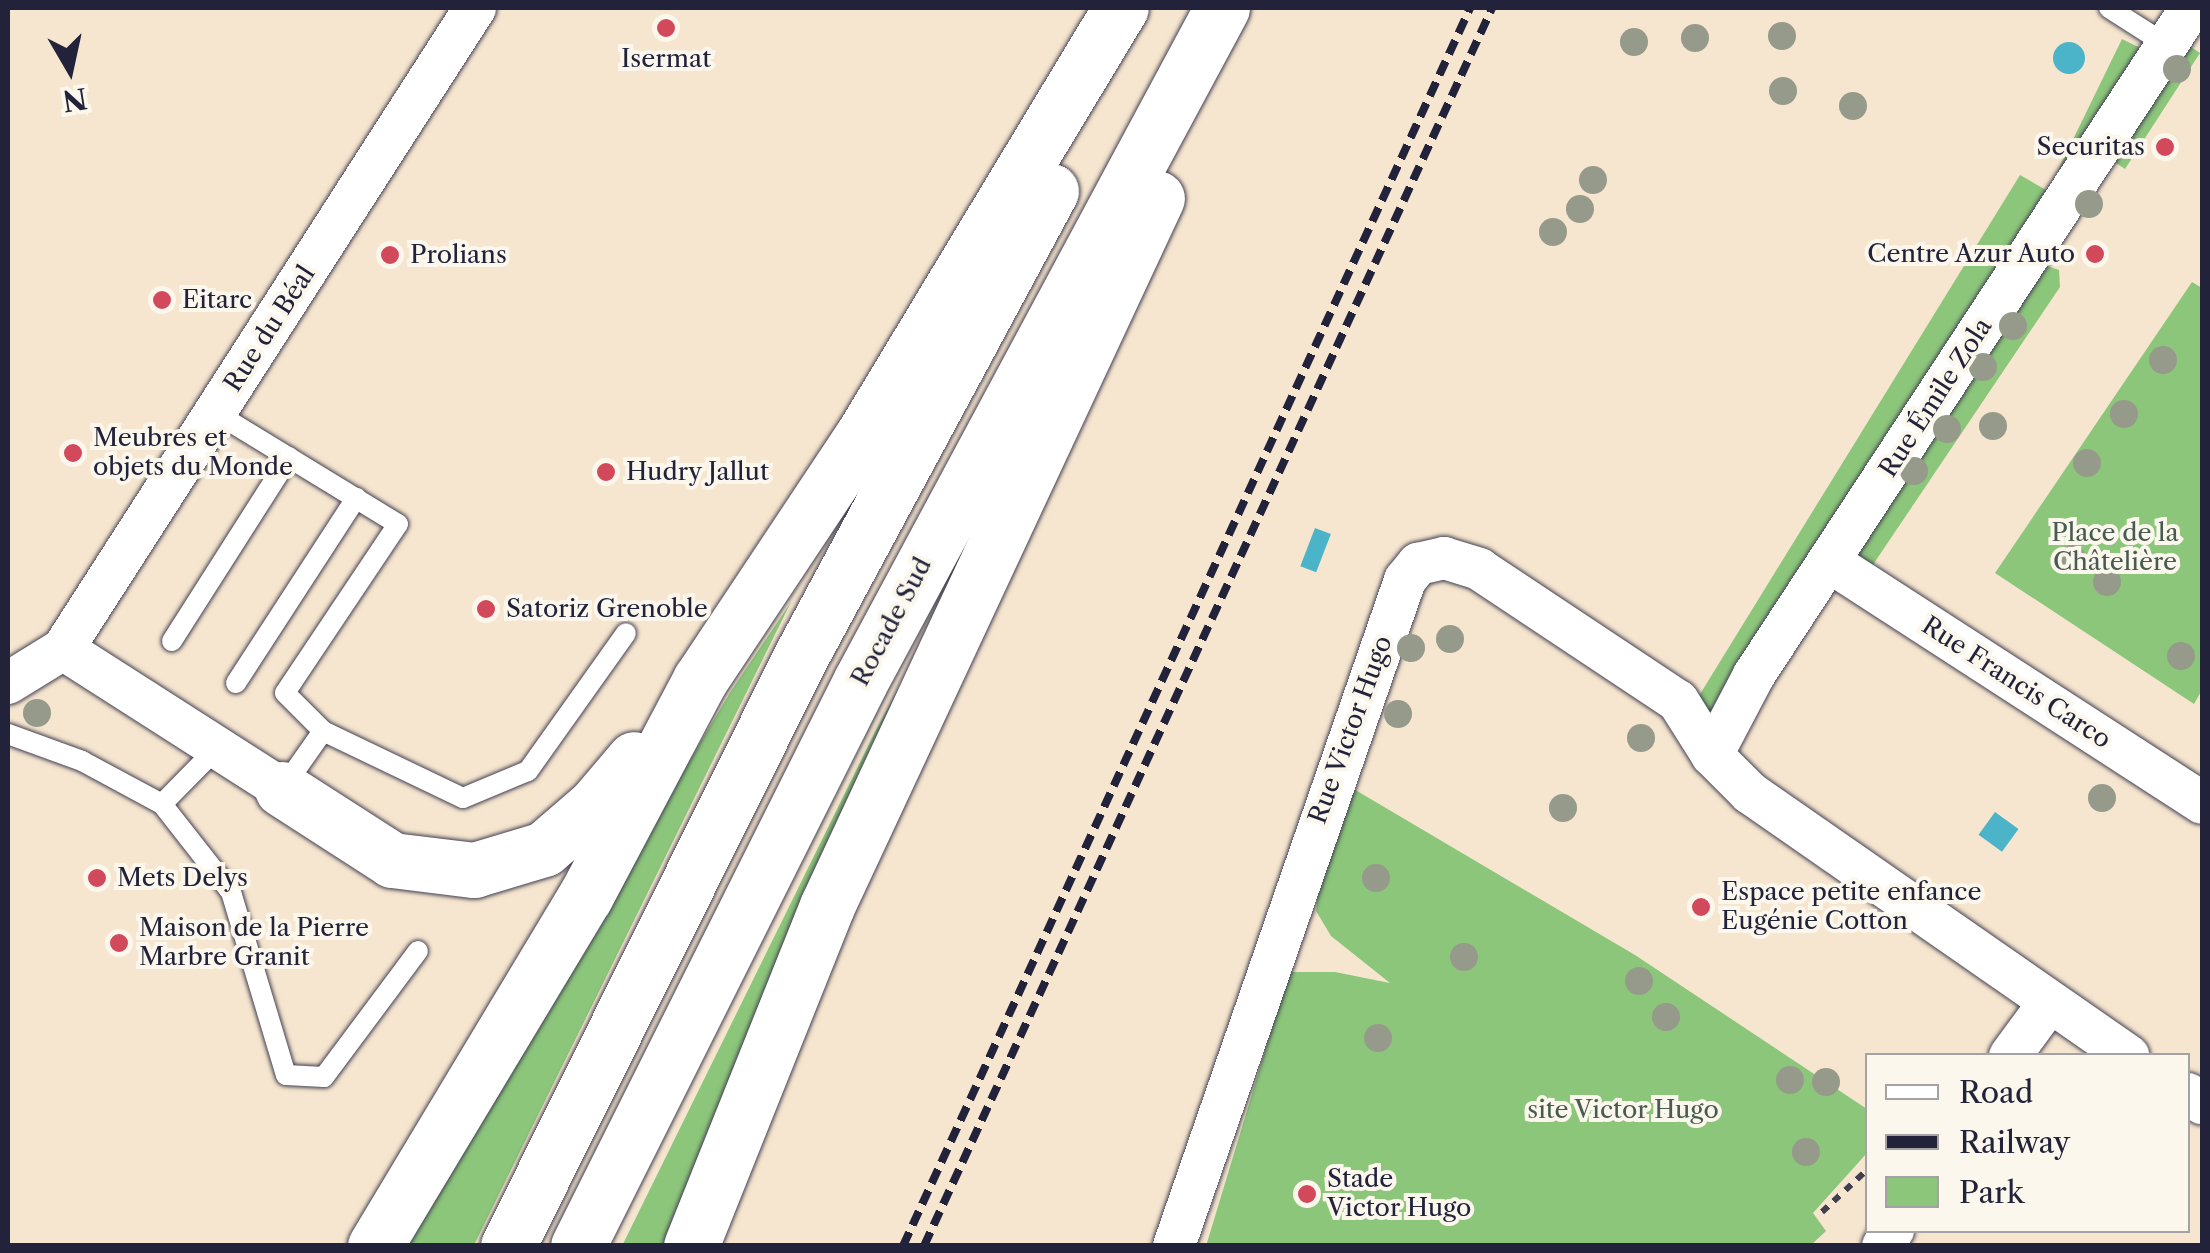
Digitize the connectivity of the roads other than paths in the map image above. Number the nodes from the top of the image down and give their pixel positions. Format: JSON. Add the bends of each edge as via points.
{"nodes":[{"id":1,"x":475,"y":8,"type":"edge"},
{"id":2,"x":1121,"y":8,"type":"edge"},
{"id":3,"x":1149,"y":8,"type":"edge"},
{"id":4,"x":1222,"y":8,"type":"edge"},
{"id":5,"x":1243,"y":8,"type":"edge"},
{"id":6,"x":2109,"y":8,"type":"edge"},
{"id":7,"x":2186,"y":25,"type":"edge"},
{"id":8,"x":216,"y":413,"type":"junction"},
{"id":9,"x":288,"y":458,"type":"junction"},
{"id":10,"x":356,"y":498,"type":"junction"},
{"id":11,"x":1830,"y":562,"type":"junction"},
{"id":12,"x":626,"y":633,"type":"dead end"},
{"id":13,"x":172,"y":641,"type":"dead end"},
{"id":14,"x":63,"y":649,"type":"junction"},
{"id":15,"x":700,"y":680,"type":"junction"},
{"id":16,"x":8,"y":683,"type":"edge"},
{"id":17,"x":236,"y":683,"type":"dead end"},
{"id":18,"x":323,"y":730,"type":"junction"},
{"id":19,"x":8,"y":734,"type":"edge"},
{"id":20,"x":218,"y":748,"type":"junction"},
{"id":21,"x":1712,"y":755,"type":"junction"},
{"id":22,"x":282,"y":789,"type":"junction"},
{"id":23,"x":2202,"y":803,"type":"edge"},
{"id":24,"x":162,"y":804,"type":"junction"},
{"id":25,"x":418,"y":952,"type":"dead end"},
{"id":26,"x":2049,"y":1003,"type":"junction"},
{"id":27,"x":2012,"y":1053,"type":"edge"},
{"id":28,"x":2124,"y":1053,"type":"edge"},
{"id":29,"x":375,"y":1246,"type":"edge"},
{"id":30,"x":508,"y":1246,"type":"edge"},
{"id":31,"x":578,"y":1246,"type":"edge"},
{"id":32,"x":690,"y":1246,"type":"edge"},
{"id":33,"x":1174,"y":1246,"type":"edge"}],
"edges":[{"from":1,"to":8,"type":"street","name":"Rue du Béal"},
{"from":2,"to":15,"type":"highway","via":[[863,434]]},
{"from":3,"to":30,"type":"highway","via":[[802,656]]},
{"from":4,"to":31,"type":"highway","name":"Rocade Sud","via":[[860,682]]},
{"from":5,"to":32,"type":"highway","via":[[1057,422],[827,906]]},
{"from":6,"to":7,"type":"lane","name":"Rue Émile Zola"},
{"from":7,"to":11,"type":"street","name":"Rue Émile Zola"},
{"from":8,"to":9,"type":"lane"},
{"from":8,"to":14,"type":"street","name":"Rue du Béal"},
{"from":9,"to":10,"type":"lane"},
{"from":9,"to":13,"type":"lane"},
{"from":10,"to":17,"type":"lane"},
{"from":10,"to":18,"type":"lane","via":[[398,524],[286,693]]},
{"from":11,"to":21,"type":"street","name":"Rue Émile Zola","via":[[1754,675]]},
{"from":11,"to":23,"type":"street","name":"Rue Francis Carco"},
{"from":12,"to":18,"type":"lane","via":[[528,771],[462,798]]},
{"from":14,"to":16,"type":"street","name":"Rue du Béal"},
{"from":14,"to":20,"type":"street"},
{"from":15,"to":22,"type":"highway","via":[[595,805],[544,849],[512,862],[457,870],[392,860]]},
{"from":15,"to":29,"type":"highway","via":[[585,897]]},
{"from":18,"to":22,"type":"lane"},
{"from":19,"to":24,"type":"lane","via":[[82,761]]},
{"from":20,"to":22,"type":"street"},
{"from":20,"to":24,"type":"lane"},
{"from":21,"to":26,"type":"street","via":[[1750,794]]},
{"from":21,"to":33,"type":"street","name":"Rue Victor Hugo","via":[[1678,702],[1479,569],[1444,558],[1418,564],[1405,580],[1320,814],[1237,1078]]},
{"from":24,"to":25,"type":"lane","via":[[231,892],[286,1075],[324,1077]]},
{"from":26,"to":27,"type":"street"},
{"from":26,"to":28,"type":"street"}]}
